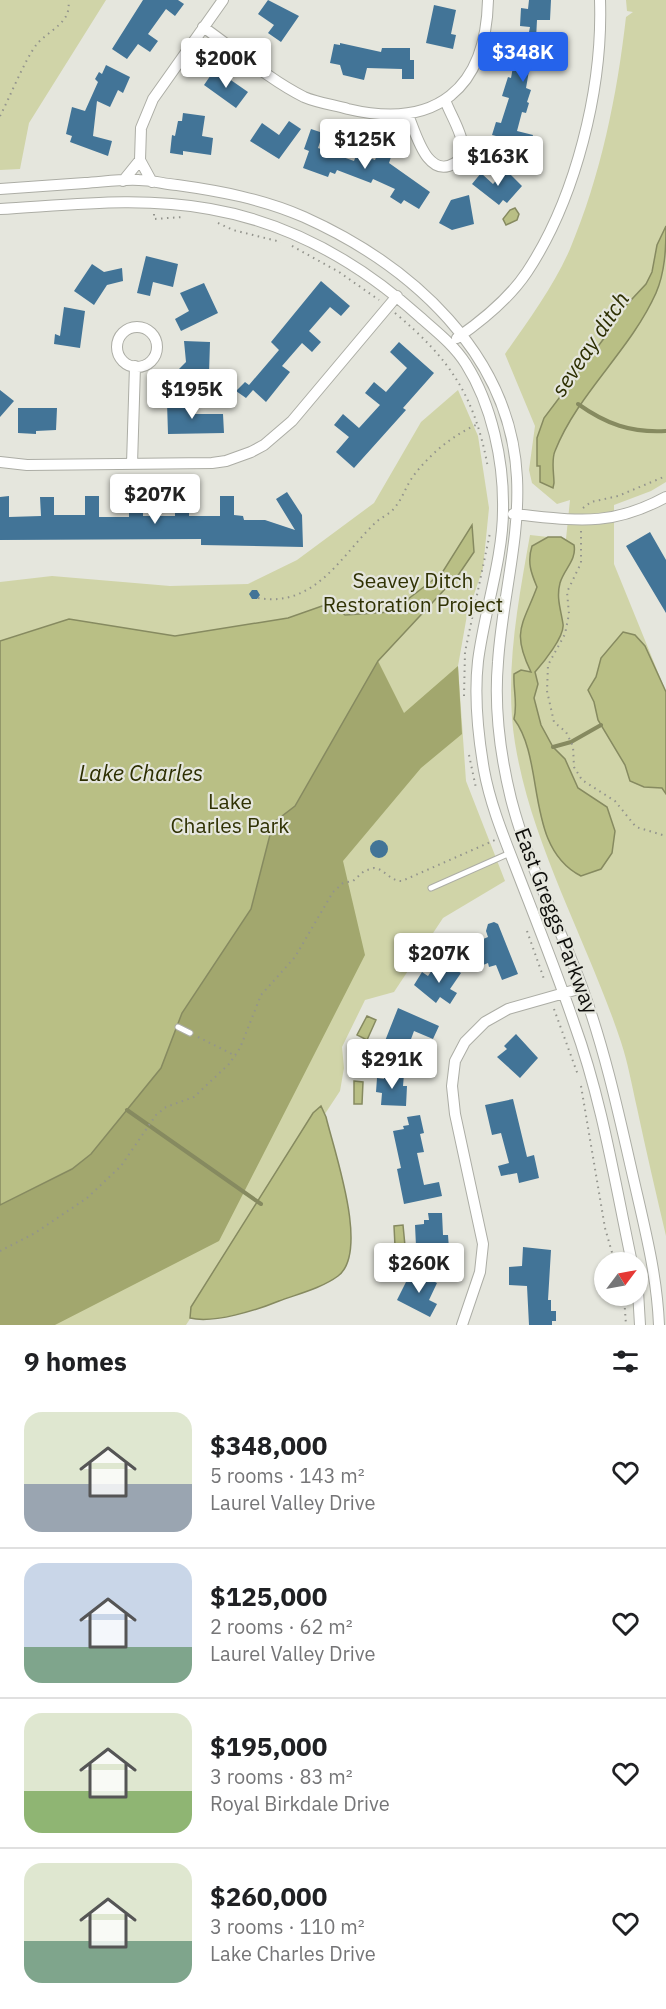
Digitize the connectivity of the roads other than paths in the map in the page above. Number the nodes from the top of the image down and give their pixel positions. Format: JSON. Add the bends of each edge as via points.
{"nodes":[{"id":1,"x":223,"y":0,"type":"edge"},
{"id":2,"x":488,"y":0,"type":"edge"},
{"id":3,"x":600,"y":0,"type":"edge"},
{"id":4,"x":203,"y":27,"type":"junction"},
{"id":5,"x":445,"y":100,"type":"junction"},
{"id":6,"x":408,"y":115,"type":"junction"},
{"id":7,"x":140,"y":160,"type":"junction"},
{"id":8,"x":123,"y":181,"type":"junction"},
{"id":9,"x":152,"y":182,"type":"junction"},
{"id":10,"x":0,"y":189,"type":"edge"},
{"id":11,"x":0,"y":209,"type":"edge"},
{"id":12,"x":397,"y":296,"type":"junction"},
{"id":13,"x":463,"y":334,"type":"junction"},
{"id":14,"x":450,"y":343,"type":"junction"},
{"id":15,"x":135,"y":366,"type":"dead end"},
{"id":16,"x":0,"y":462,"type":"edge"},
{"id":17,"x":132,"y":464,"type":"junction"},
{"id":18,"x":665,"y":499,"type":"edge"},
{"id":19,"x":504,"y":513,"type":"junction"},
{"id":20,"x":517,"y":514,"type":"junction"},
{"id":21,"x":510,"y":853,"type":"junction"},
{"id":22,"x":431,"y":888,"type":"dead end"},
{"id":23,"x":582,"y":988,"type":"junction"},
{"id":24,"x":562,"y":994,"type":"junction"},
{"id":25,"x":178,"y":1027,"type":"dead end"},
{"id":26,"x":190,"y":1033,"type":"road end"},
{"id":27,"x":630,"y":1252,"type":"edge"},
{"id":28,"x":639,"y":1306,"type":"edge"},
{"id":29,"x":467,"y":1323,"type":"edge"},
{"id":30,"x":640,"y":1325,"type":"edge"},
{"id":31,"x":659,"y":1325,"type":"edge"}],
"edges":[{"from":1,"to":4,"type":"street"},
{"from":2,"to":5,"type":"street","via":[[485,40],[476,66]]},
{"from":3,"to":13,"type":"street","via":[[599,40],[587,122],[568,187],[549,233],[519,282]]},
{"from":4,"to":6,"type":"street","via":[[305,97],[378,115]]},
{"from":4,"to":7,"type":"street","via":[[153,99],[141,128]]},
{"from":5,"to":6,"type":"street"},
{"from":5,"to":6,"type":"street","via":[[463,145],[455,163],[445,167],[428,160]]},
{"from":7,"to":8,"type":"street"},
{"from":7,"to":9,"type":"street"},
{"from":8,"to":9,"type":"street","name":"East Greggs Parkway"},
{"from":8,"to":10,"type":"street","name":"East Greggs Parkway"},
{"from":9,"to":13,"type":"street","name":"East Greggs Parkway","via":[[216,190],[303,217],[387,265],[417,287]]},
{"from":11,"to":12,"type":"street","name":"East Greggs Parkway","via":[[110,202],[155,202],[211,209],[300,236],[370,274]]},
{"from":12,"to":14,"type":"street","name":"East Greggs Parkway"},
{"from":12,"to":17,"type":"street","via":[[292,421],[264,445],[226,461]]},
{"from":13,"to":14,"type":"street"},
{"from":13,"to":20,"type":"street","name":"East Greggs Parkway","via":[[490,375],[504,409],[513,446]]},
{"from":14,"to":19,"type":"street","name":"East Greggs Parkway","via":[[466,364],[488,414],[498,457]]},
{"from":15,"to":17,"type":"street"},
{"from":16,"to":17,"type":"street"},
{"from":18,"to":20,"type":"street","via":[[604,520]]},
{"from":19,"to":20,"type":"street"},
{"from":19,"to":21,"type":"street","name":"East Greggs Parkway","via":[[478,663],[477,694],[484,772]]},
{"from":20,"to":23,"type":"street","name":"East Greggs Parkway","via":[[498,660],[500,743],[520,829]]},
{"from":21,"to":22,"type":"lane"},
{"from":21,"to":24,"type":"street","name":"East Greggs Parkway"},
{"from":23,"to":24,"type":"street"},
{"from":23,"to":31,"type":"street","name":"East Greggs Parkway","via":[[619,1113],[654,1269]]},
{"from":24,"to":27,"type":"street","name":"East Greggs Parkway","via":[[595,1088]]},
{"from":24,"to":29,"type":"street","via":[[508,1009],[485,1022],[465,1042],[455,1061],[455,1114],[483,1244]]},
{"from":25,"to":26,"type":"lane"},
{"from":28,"to":30,"type":"street"}]}
